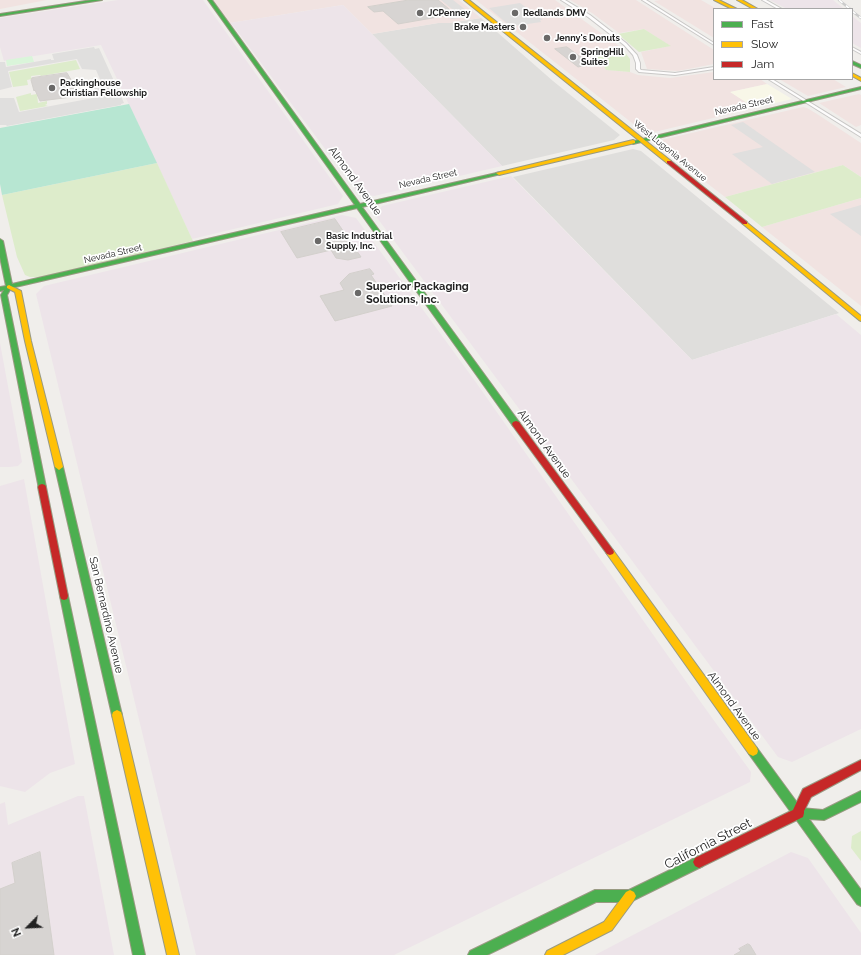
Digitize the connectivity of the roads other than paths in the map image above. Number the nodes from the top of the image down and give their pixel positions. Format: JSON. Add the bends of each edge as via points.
{"nodes":[{"id":1,"x":76,"y":0,"type":"edge"},
{"id":2,"x":100,"y":0,"type":"edge"},
{"id":3,"x":210,"y":0,"type":"edge"},
{"id":4,"x":466,"y":0,"type":"edge"},
{"id":5,"x":563,"y":0,"type":"edge"},
{"id":6,"x":644,"y":0,"type":"edge"},
{"id":7,"x":716,"y":0,"type":"edge"},
{"id":8,"x":723,"y":0,"type":"edge"},
{"id":9,"x":741,"y":0,"type":"edge"},
{"id":10,"x":764,"y":0,"type":"edge"},
{"id":11,"x":43,"y":5,"type":"junction"},
{"id":12,"x":733,"y":8,"type":"edge"},
{"id":13,"x":737,"y":8,"type":"edge"},
{"id":14,"x":754,"y":8,"type":"edge"},
{"id":15,"x":778,"y":8,"type":"edge"},
{"id":16,"x":3,"y":11,"type":"edge"},
{"id":17,"x":0,"y":15,"type":"edge"},
{"id":18,"x":713,"y":43,"type":"edge"},
{"id":19,"x":713,"y":68,"type":"edge"},
{"id":20,"x":772,"y":80,"type":"edge"},
{"id":21,"x":861,"y":88,"type":"edge"},
{"id":22,"x":805,"y":101,"type":"junction"},
{"id":23,"x":861,"y":136,"type":"edge"},
{"id":24,"x":640,"y":140,"type":"junction"},
{"id":25,"x":359,"y":206,"type":"junction"},
{"id":26,"x":0,"y":241,"type":"edge"},
{"id":27,"x":9,"y":287,"type":"junction"},
{"id":28,"x":0,"y":289,"type":"edge"},
{"id":29,"x":861,"y":319,"type":"edge"},
{"id":30,"x":861,"y":765,"type":"edge"},
{"id":31,"x":861,"y":796,"type":"edge"},
{"id":32,"x":797,"y":813,"type":"junction"},
{"id":33,"x":630,"y":896,"type":"junction"},
{"id":34,"x":861,"y":900,"type":"edge"},
{"id":35,"x":139,"y":955,"type":"edge"},
{"id":36,"x":173,"y":955,"type":"edge"},
{"id":37,"x":474,"y":955,"type":"edge"},
{"id":38,"x":551,"y":955,"type":"edge"}],
"edges":[{"from":1,"to":11,"type":"main road"},
{"from":2,"to":17,"type":"main road"},
{"from":3,"to":25,"type":"main road","name":"Almond Avenue"},
{"from":4,"to":24,"type":"main road","name":"West Lugonia Avenue"},
{"from":5,"to":19,"type":"street","via":[[625,44],[635,55],[640,72],[675,74]]},
{"from":6,"to":18,"type":"street"},
{"from":7,"to":12,"type":"main road"},
{"from":8,"to":13,"type":"main road"},
{"from":9,"to":14,"type":"main road"},
{"from":10,"to":15,"type":"street"},
{"from":11,"to":16,"type":"main road"},
{"from":11,"to":17,"type":"main road"},
{"from":20,"to":22,"type":"street"},
{"from":21,"to":22,"type":"main road","name":"Nevada Street"},
{"from":22,"to":23,"type":"street"},
{"from":22,"to":24,"type":"main road","name":"Nevada Street"},
{"from":24,"to":25,"type":"main road","name":"Nevada Street"},
{"from":24,"to":29,"type":"main road","name":"West Lugonia Avenue"},
{"from":25,"to":27,"type":"main road","name":"Nevada Street"},
{"from":25,"to":32,"type":"main road","name":"Almond Avenue"},
{"from":26,"to":27,"type":"main road","name":"San Bernardino Avenue"},
{"from":27,"to":28,"type":"main road","name":"Nevada Street"},
{"from":27,"to":35,"type":"main road","name":"San Bernardino Avenue","via":[[4,295],[58,570]]},
{"from":27,"to":36,"type":"main road","name":"San Bernardino Avenue","via":[[18,291]]},
{"from":30,"to":32,"type":"main road","via":[[807,793]]},
{"from":31,"to":32,"type":"main road","via":[[824,815]]},
{"from":32,"to":33,"type":"main road","name":"California Street"},
{"from":32,"to":34,"type":"main road","name":"Almond Avenue"},
{"from":33,"to":37,"type":"main road","name":"California Street","via":[[595,896]]},
{"from":33,"to":38,"type":"main road","name":"California Street","via":[[608,926]]}]}
